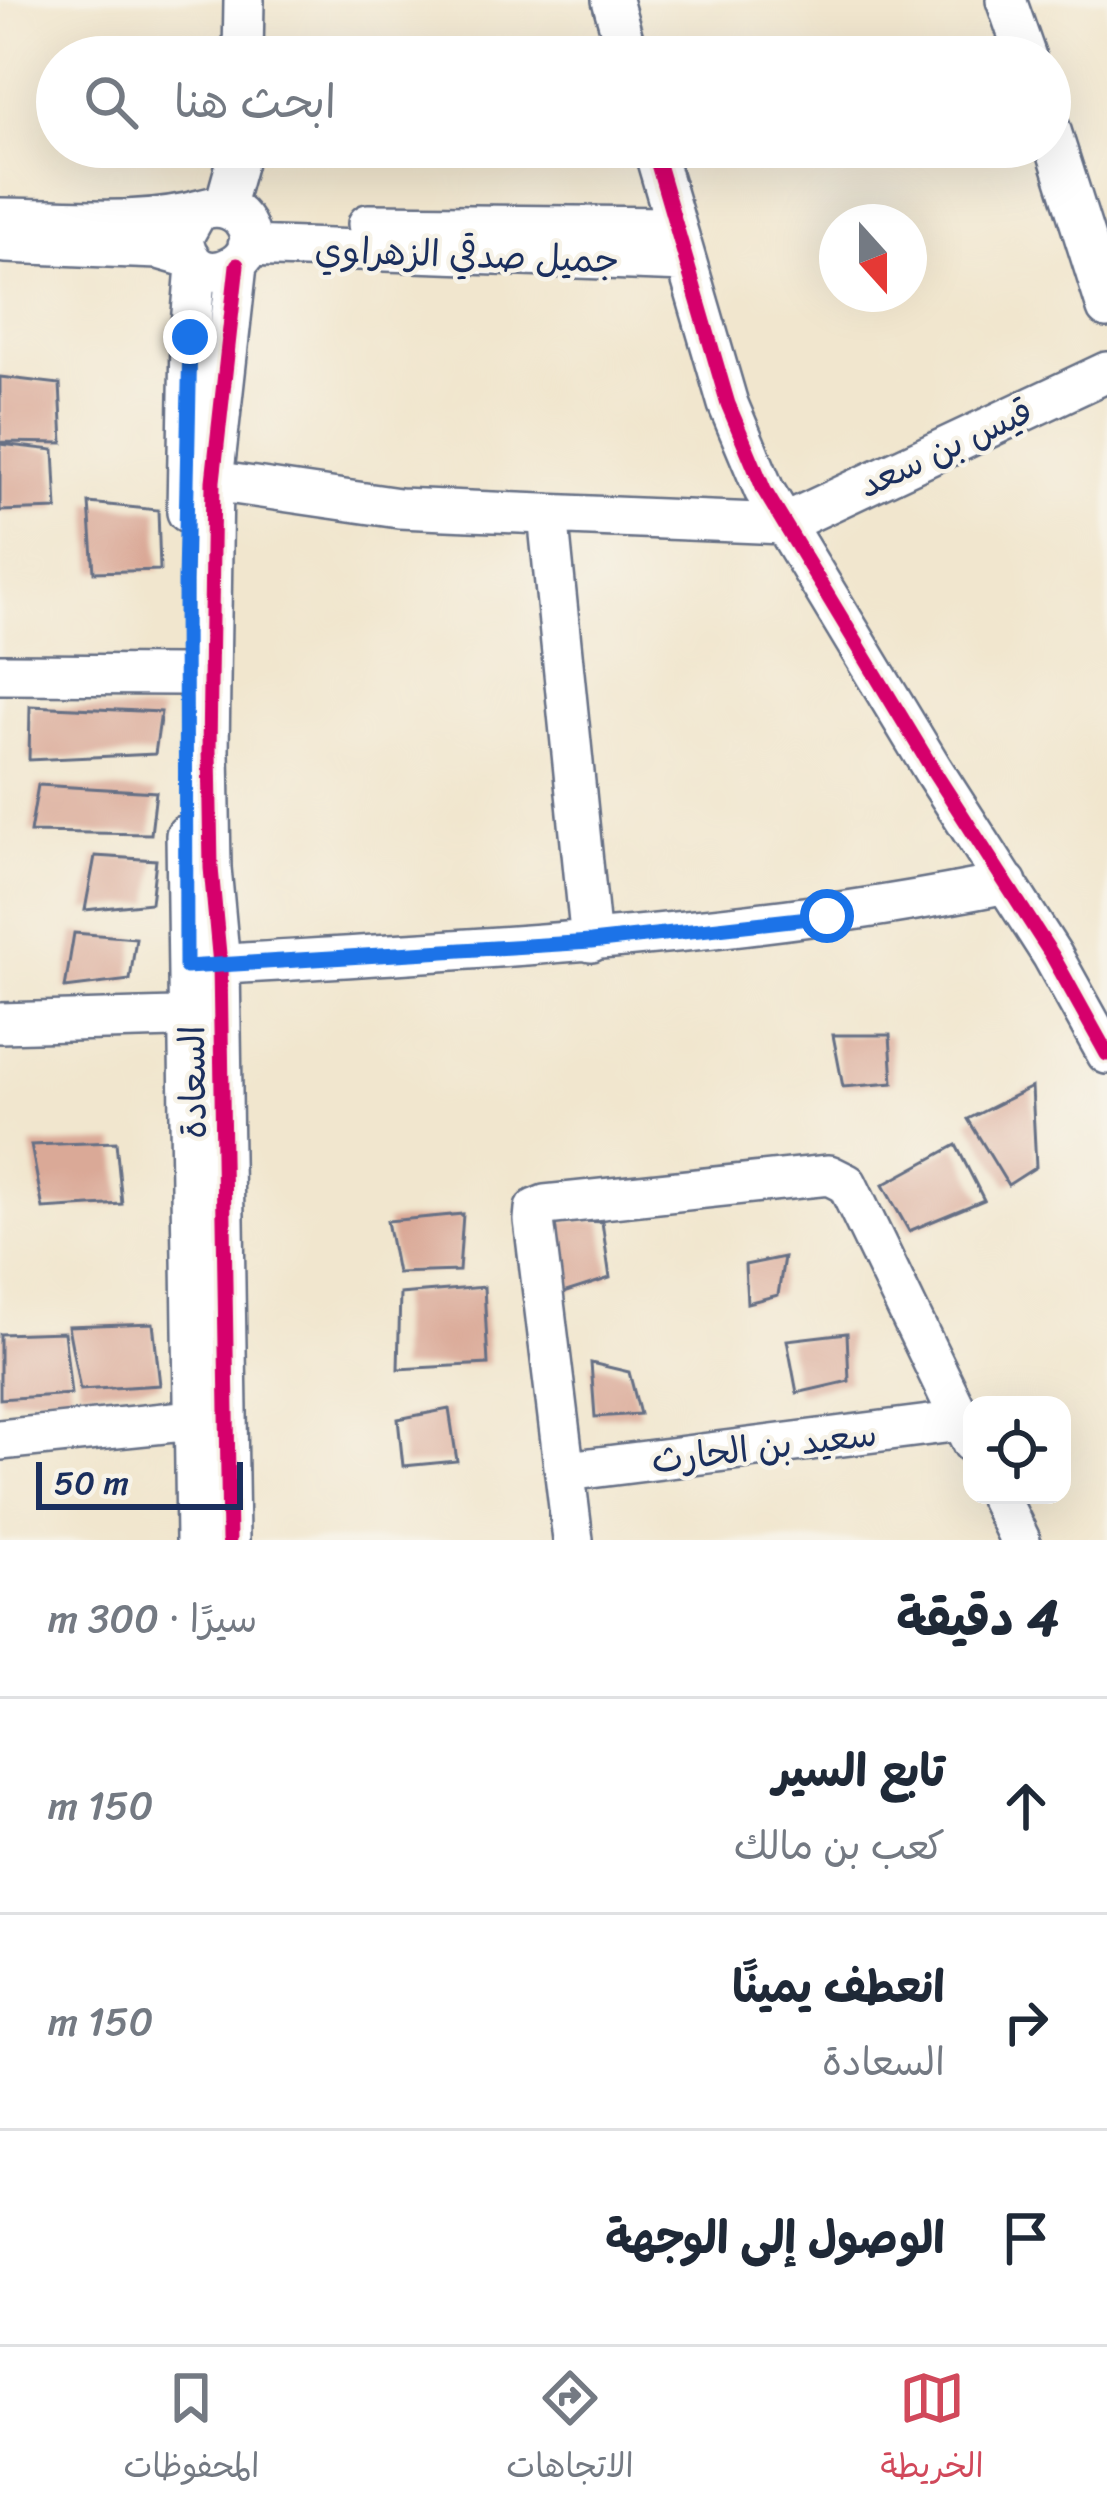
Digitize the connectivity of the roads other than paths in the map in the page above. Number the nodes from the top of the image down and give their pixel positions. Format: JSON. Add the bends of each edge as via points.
{"nodes":[{"id":1,"x":244,"y":0,"type":"edge"},
{"id":2,"x":612,"y":0,"type":"edge"},
{"id":3,"x":1006,"y":0,"type":"edge"},
{"id":4,"x":243,"y":36,"type":"edge"},
{"id":5,"x":622,"y":36,"type":"edge"},
{"id":6,"x":1019,"y":36,"type":"edge"},
{"id":7,"x":239,"y":168,"type":"edge"},
{"id":8,"x":658,"y":168,"type":"edge"},
{"id":9,"x":1063,"y":168,"type":"edge"},
{"id":10,"x":0,"y":218,"type":"edge"},
{"id":11,"x":230,"y":231,"type":"junction"},
{"id":12,"x":0,"y":243,"type":"edge"},
{"id":13,"x":680,"y":245,"type":"junction"},
{"id":14,"x":193,"y":262,"type":"junction"},
{"id":15,"x":1107,"y":308,"type":"edge"},
{"id":16,"x":1107,"y":372,"type":"edge"},
{"id":17,"x":213,"y":481,"type":"junction"},
{"id":18,"x":548,"y":514,"type":"junction"},
{"id":19,"x":783,"y":524,"type":"junction"},
{"id":20,"x":0,"y":674,"type":"edge"},
{"id":21,"x":185,"y":675,"type":"junction"},
{"id":22,"x":1007,"y":883,"type":"junction"},
{"id":23,"x":591,"y":942,"type":"junction"},
{"id":24,"x":203,"y":966,"type":"junction"},
{"id":25,"x":203,"y":1017,"type":"junction"},
{"id":26,"x":0,"y":1023,"type":"edge"},
{"id":27,"x":1107,"y":1054,"type":"edge"},
{"id":28,"x":210,"y":1421,"type":"junction"},
{"id":29,"x":963,"y":1424,"type":"edge"},
{"id":30,"x":963,"y":1432,"type":"edge"},
{"id":31,"x":0,"y":1441,"type":"edge"},
{"id":32,"x":567,"y":1471,"type":"junction"},
{"id":33,"x":1002,"y":1504,"type":"edge"},
{"id":34,"x":196,"y":1540,"type":"edge"},
{"id":35,"x":229,"y":1540,"type":"edge"},
{"id":36,"x":573,"y":1540,"type":"edge"},
{"id":37,"x":1020,"y":1540,"type":"edge"}],
"edges":[{"from":1,"to":4,"type":"street"},
{"from":2,"to":5,"type":"street"},
{"from":3,"to":6,"type":"street"},
{"from":7,"to":11,"type":"street","name":"السعادة"},
{"from":8,"to":13,"type":"street"},
{"from":9,"to":15,"type":"street"},
{"from":10,"to":11,"type":"street","name":"جميل صدقي الزهراوي","via":[[165,218]]},
{"from":11,"to":13,"type":"street","name":"جميل صدقي الزهراوي"},
{"from":11,"to":14,"type":"street","via":[[217,272]]},
{"from":11,"to":14,"type":"street","name":"السعادة","via":[[183,237]]},
{"from":11,"to":17,"type":"street","name":"السعادة"},
{"from":12,"to":14,"type":"street","via":[[159,249]]},
{"from":13,"to":19,"type":"street","via":[[728,404]]},
{"from":14,"to":21,"type":"street","name":"السعادة"},
{"from":16,"to":19,"type":"street","name":"قيس بن سعد"},
{"from":17,"to":18,"type":"street","via":[[399,508]]},
{"from":17,"to":24,"type":"street","name":"السعادة","via":[[212,868]]},
{"from":18,"to":19,"type":"street"},
{"from":18,"to":23,"type":"street"},
{"from":19,"to":22,"type":"street"},
{"from":20,"to":21,"type":"street"},
{"from":21,"to":24,"type":"street","name":"السعادة"},
{"from":22,"to":23,"type":"street","via":[[827,916]]},
{"from":22,"to":27,"type":"street"},
{"from":23,"to":24,"type":"street"},
{"from":24,"to":25,"type":"street","name":"السعادة"},
{"from":25,"to":26,"type":"street"},
{"from":25,"to":28,"type":"street","name":"السعادة"},
{"from":28,"to":31,"type":"street"},
{"from":28,"to":34,"type":"street","name":"السعادة"},
{"from":28,"to":35,"type":"street","name":"السعادة"},
{"from":29,"to":32,"type":"street","via":[[840,1179],[545,1205],[535,1209]]},
{"from":30,"to":32,"type":"street","name":"سعيد بن الحارث"},
{"from":32,"to":36,"type":"street"},
{"from":33,"to":37,"type":"street"}]}
